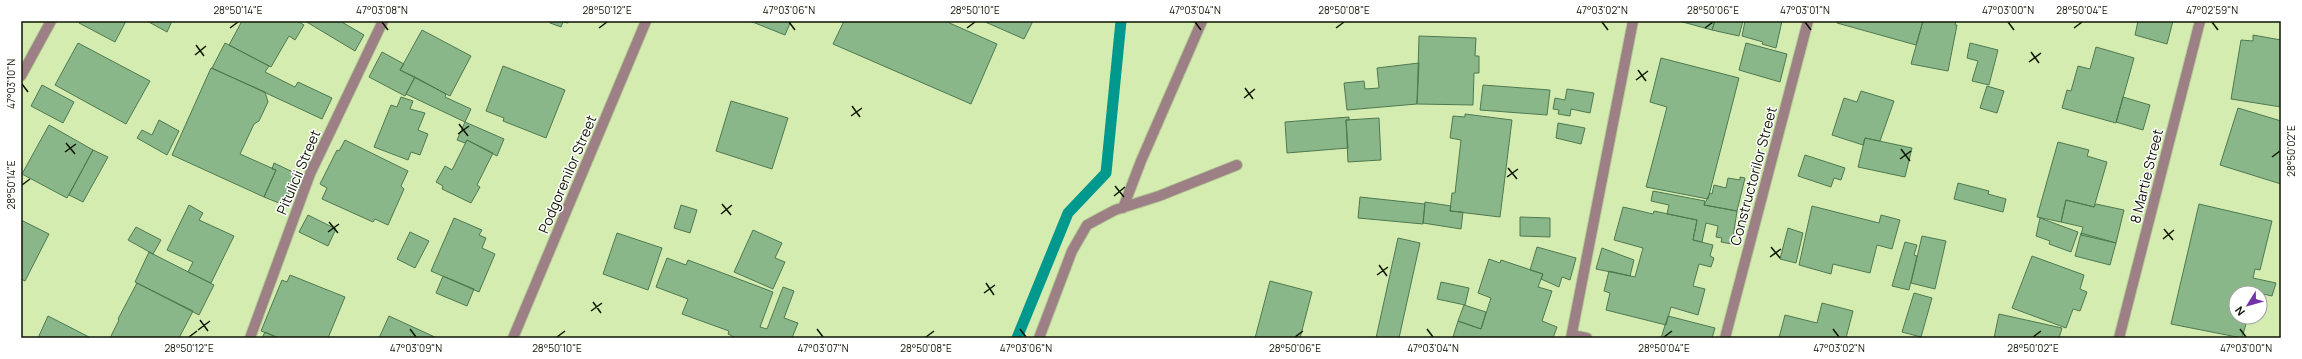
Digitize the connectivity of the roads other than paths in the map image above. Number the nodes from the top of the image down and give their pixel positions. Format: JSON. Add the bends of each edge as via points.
{"nodes":[{"id":1,"x":51,"y":21,"type":"edge"},
{"id":2,"x":383,"y":21,"type":"edge"},
{"id":3,"x":646,"y":21,"type":"edge"},
{"id":4,"x":1202,"y":21,"type":"edge"},
{"id":5,"x":1633,"y":21,"type":"edge"},
{"id":6,"x":1808,"y":21,"type":"edge"},
{"id":7,"x":2200,"y":21,"type":"edge"},
{"id":8,"x":21,"y":76,"type":"edge"},
{"id":9,"x":1237,"y":165,"type":"dead end"},
{"id":10,"x":1123,"y":208,"type":"junction"},
{"id":11,"x":1571,"y":337,"type":"edge"},
{"id":12,"x":250,"y":338,"type":"edge"},
{"id":13,"x":513,"y":338,"type":"edge"},
{"id":14,"x":1039,"y":338,"type":"edge"},
{"id":15,"x":1587,"y":338,"type":"edge"},
{"id":16,"x":1725,"y":338,"type":"edge"},
{"id":17,"x":2119,"y":338,"type":"edge"}],
"edges":[{"from":1,"to":8,"type":"street"},
{"from":2,"to":12,"type":"street","name":"Pitulicii Street","via":[[310,174]]},
{"from":3,"to":13,"type":"street","name":"Podgorenilor Street"},
{"from":4,"to":10,"type":"street"},
{"from":5,"to":11,"type":"street"},
{"from":6,"to":16,"type":"street","name":"Constructorilor Street"},
{"from":7,"to":17,"type":"street","name":"8 Martie Street"},
{"from":9,"to":10,"type":"street"},
{"from":10,"to":14,"type":"street","via":[[1086,226],[1072,251]]},
{"from":11,"to":15,"type":"street"}]}
